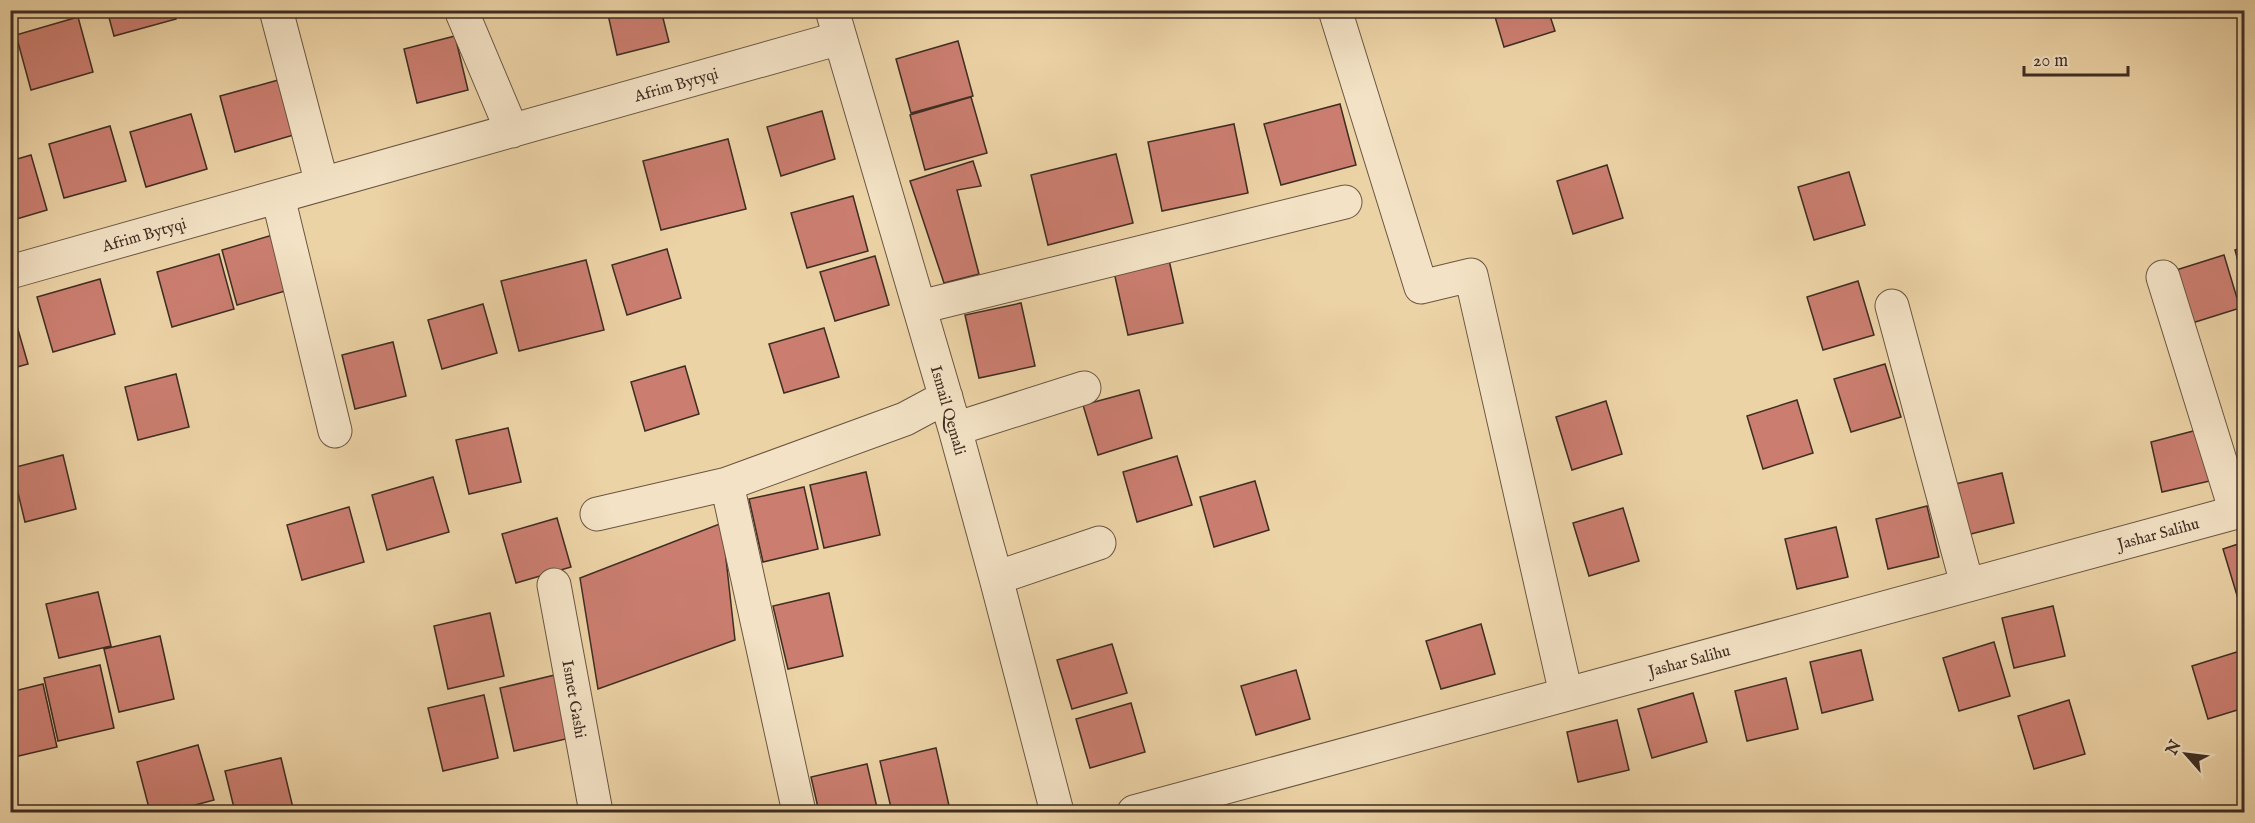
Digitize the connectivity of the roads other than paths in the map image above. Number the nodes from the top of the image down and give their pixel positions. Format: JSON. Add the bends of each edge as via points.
{"nodes":[{"id":1,"x":276,"y":10,"type":"edge"},
{"id":2,"x":461,"y":10,"type":"edge"},
{"id":3,"x":1335,"y":10,"type":"edge"},
{"id":4,"x":836,"y":24,"type":"edge"},
{"id":5,"x":512,"y":131,"type":"junction"},
{"id":6,"x":322,"y":184,"type":"junction"},
{"id":7,"x":278,"y":197,"type":"junction"},
{"id":8,"x":1345,"y":202,"type":"dead end"},
{"id":9,"x":10,"y":272,"type":"edge"},
{"id":10,"x":2163,"y":277,"type":"dead end"},
{"id":11,"x":1892,"y":306,"type":"dead end"},
{"id":12,"x":920,"y":307,"type":"junction"},
{"id":13,"x":1084,"y":388,"type":"dead end"},
{"id":14,"x":946,"y":397,"type":"junction"},
{"id":15,"x":955,"y":429,"type":"junction"},
{"id":16,"x":335,"y":431,"type":"dead end"},
{"id":17,"x":727,"y":484,"type":"junction"},
{"id":18,"x":2240,"y":511,"type":"edge"},
{"id":19,"x":597,"y":514,"type":"dead end"},
{"id":20,"x":1099,"y":543,"type":"dead end"},
{"id":21,"x":996,"y":578,"type":"junction"},
{"id":22,"x":1967,"y":584,"type":"junction"},
{"id":23,"x":554,"y":585,"type":"dead end"},
{"id":24,"x":1566,"y":694,"type":"junction"},
{"id":25,"x":596,"y":813,"type":"edge"},
{"id":26,"x":799,"y":813,"type":"edge"},
{"id":27,"x":1057,"y":813,"type":"edge"},
{"id":28,"x":1134,"y":813,"type":"edge"}],
"edges":[{"from":1,"to":6,"type":"street"},
{"from":2,"to":5,"type":"street"},
{"from":3,"to":24,"type":"street","via":[[1421,287],[1471,276]]},
{"from":4,"to":5,"type":"street","name":"Afrim Bytyqi"},
{"from":4,"to":12,"type":"street","name":"Ismail Qemali"},
{"from":5,"to":6,"type":"street","name":"Afrim Bytyqi"},
{"from":6,"to":7,"type":"street","name":"Afrim Bytyqi"},
{"from":7,"to":9,"type":"street","name":"Afrim Bytyqi"},
{"from":7,"to":16,"type":"street"},
{"from":8,"to":12,"type":"street"},
{"from":10,"to":18,"type":"street"},
{"from":11,"to":22,"type":"street"},
{"from":12,"to":14,"type":"street","name":"Ismail Qemali"},
{"from":13,"to":15,"type":"street"},
{"from":14,"to":15,"type":"street","name":"Ismail Qemali"},
{"from":14,"to":17,"type":"street","via":[[905,419]]},
{"from":15,"to":21,"type":"street","name":"Ismail Qemali"},
{"from":17,"to":19,"type":"street"},
{"from":17,"to":26,"type":"street"},
{"from":18,"to":22,"type":"street","name":"Jashar Salihu"},
{"from":20,"to":21,"type":"street"},
{"from":21,"to":27,"type":"street","name":"Ismail Qemali"},
{"from":22,"to":24,"type":"street","name":"Jashar Salihu"},
{"from":23,"to":25,"type":"street","name":"Ismet Gashi"},
{"from":24,"to":28,"type":"street","name":"Jashar Salihu"}]}
